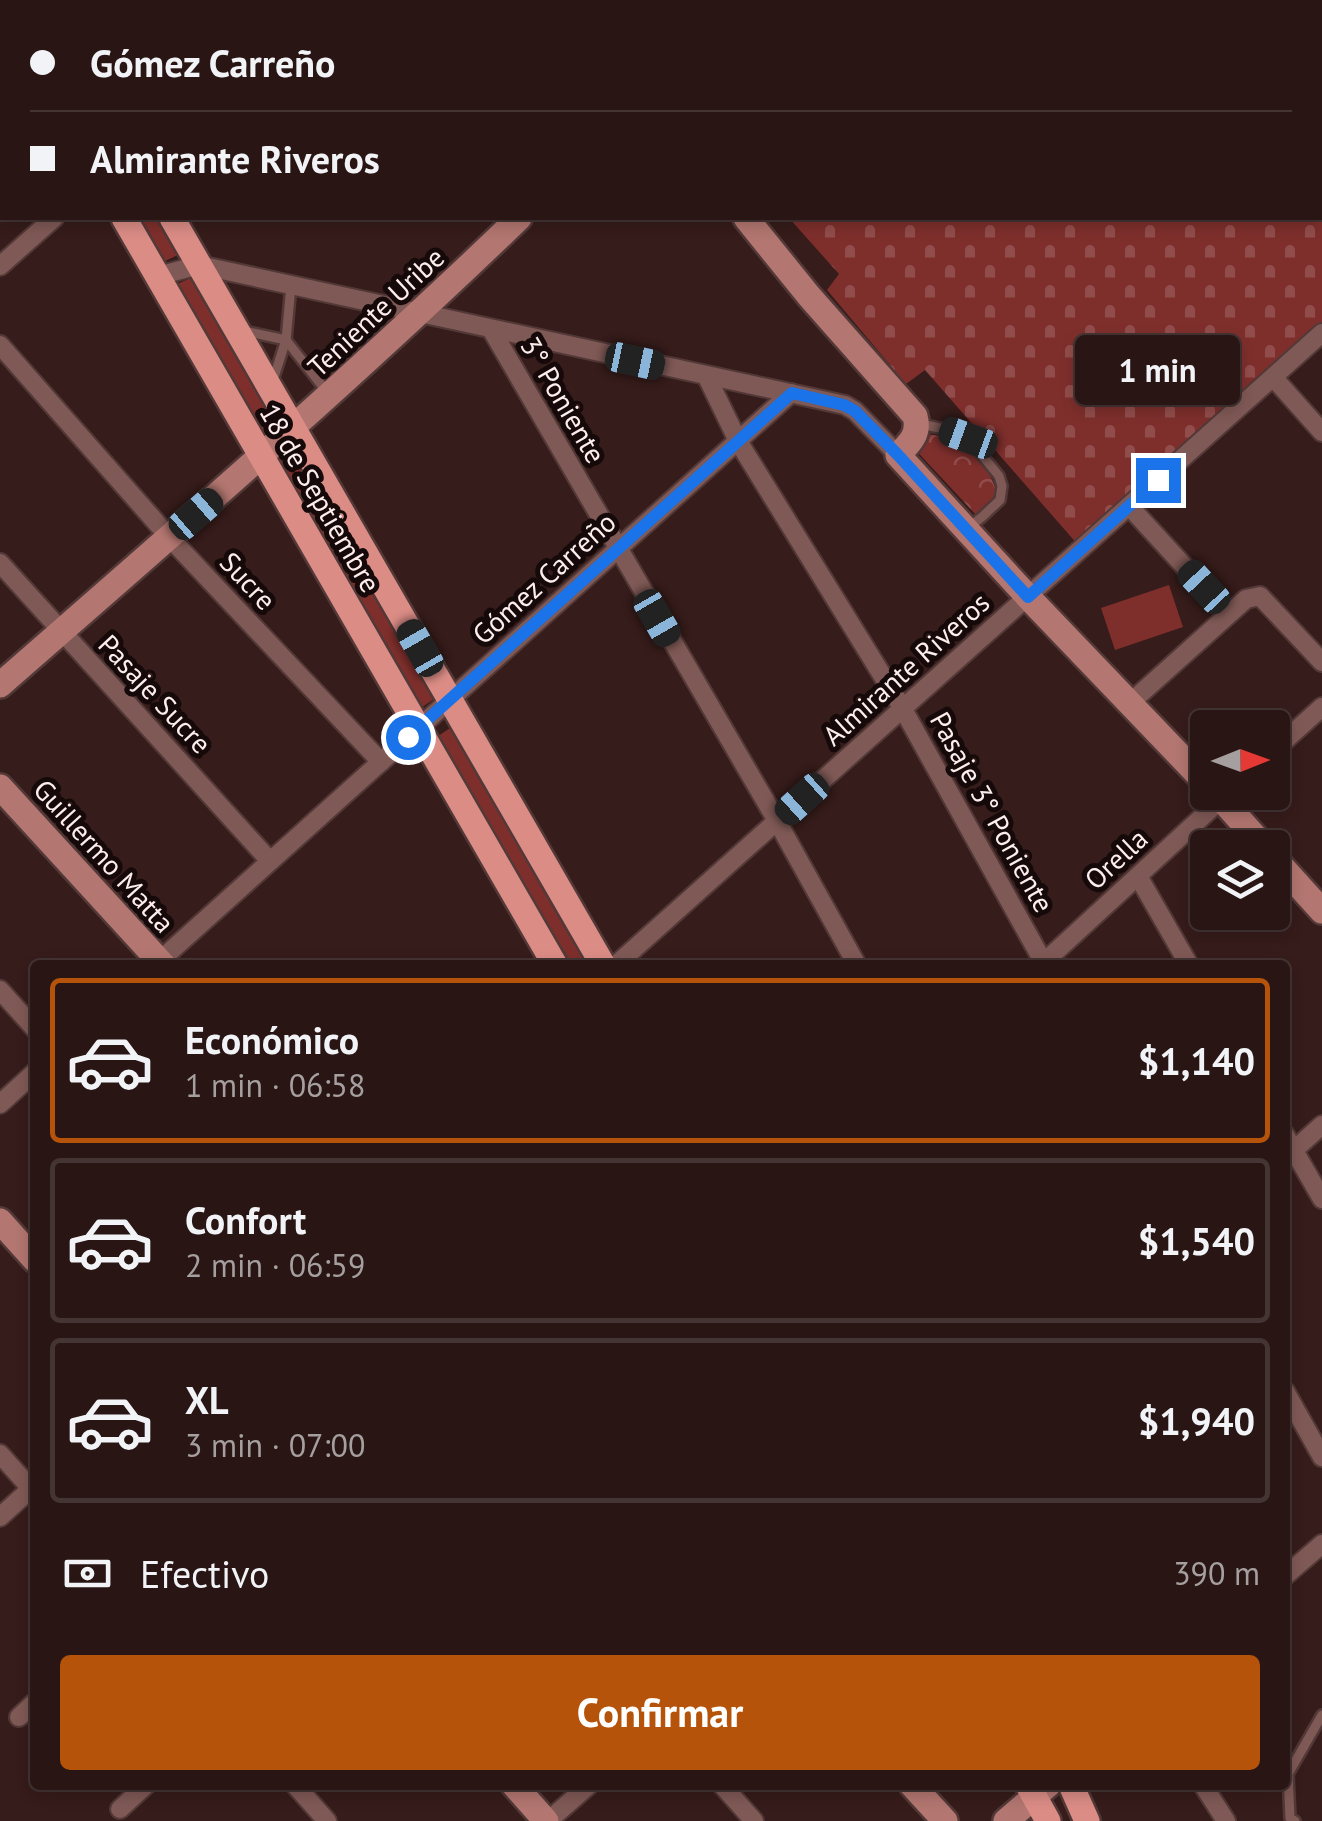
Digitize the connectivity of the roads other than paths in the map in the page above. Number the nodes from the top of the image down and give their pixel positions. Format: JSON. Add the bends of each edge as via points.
{"nodes":[{"id":1,"x":25,"y":220,"type":"edge"},
{"id":2,"x":52,"y":220,"type":"edge"},
{"id":3,"x":125,"y":220,"type":"edge"},
{"id":4,"x":173,"y":220,"type":"edge"},
{"id":5,"x":517,"y":220,"type":"edge"},
{"id":6,"x":748,"y":220,"type":"edge"},
{"id":7,"x":35,"y":235,"type":"junction"},
{"id":8,"x":199,"y":265,"type":"junction"},
{"id":9,"x":0,"y":266,"type":"edge"},
{"id":10,"x":158,"y":276,"type":"junction"},
{"id":11,"x":291,"y":285,"type":"junction"},
{"id":12,"x":422,"y":312,"type":"junction"},
{"id":13,"x":236,"y":329,"type":"junction"},
{"id":14,"x":491,"y":330,"type":"junction"},
{"id":15,"x":1322,"y":333,"type":"edge"},
{"id":16,"x":286,"y":340,"type":"junction"},
{"id":17,"x":0,"y":345,"type":"edge"},
{"id":18,"x":707,"y":377,"type":"junction"},
{"id":19,"x":1273,"y":377,"type":"junction"},
{"id":20,"x":270,"y":388,"type":"junction"},
{"id":21,"x":792,"y":393,"type":"junction"},
{"id":22,"x":330,"y":395,"type":"junction"},
{"id":23,"x":917,"y":423,"type":"junction"},
{"id":24,"x":293,"y":428,"type":"junction"},
{"id":25,"x":1322,"y":432,"type":"edge"},
{"id":26,"x":738,"y":440,"type":"junction"},
{"id":27,"x":898,"y":455,"type":"junction"},
{"id":28,"x":262,"y":456,"type":"junction"},
{"id":29,"x":1129,"y":506,"type":"junction"},
{"id":30,"x":966,"y":529,"type":"junction"},
{"id":31,"x":169,"y":537,"type":"junction"},
{"id":32,"x":617,"y":550,"type":"junction"},
{"id":33,"x":0,"y":564,"type":"edge"},
{"id":34,"x":1028,"y":597,"type":"junction"},
{"id":35,"x":1228,"y":614,"type":"junction"},
{"id":36,"x":61,"y":632,"type":"junction"},
{"id":37,"x":1322,"y":662,"type":"edge"},
{"id":38,"x":0,"y":686,"type":"edge"},
{"id":39,"x":449,"y":700,"type":"junction"},
{"id":40,"x":1130,"y":704,"type":"junction"},
{"id":41,"x":1322,"y":707,"type":"edge"},
{"id":42,"x":902,"y":709,"type":"junction"},
{"id":43,"x":418,"y":728,"type":"junction"},
{"id":44,"x":1290,"y":736,"type":"edge"},
{"id":45,"x":381,"y":762,"type":"junction"},
{"id":46,"x":1190,"y":764,"type":"edge"},
{"id":47,"x":0,"y":787,"type":"edge"},
{"id":48,"x":1201,"y":810,"type":"edge"},
{"id":49,"x":1233,"y":810,"type":"edge"},
{"id":50,"x":777,"y":821,"type":"junction"},
{"id":51,"x":1250,"y":830,"type":"edge"},
{"id":52,"x":270,"y":861,"type":"junction"},
{"id":53,"x":1138,"y":876,"type":"junction"},
{"id":54,"x":1290,"y":876,"type":"edge"},
{"id":55,"x":1322,"y":912,"type":"edge"},
{"id":56,"x":155,"y":960,"type":"edge"},
{"id":57,"x":163,"y":960,"type":"edge"},
{"id":58,"x":551,"y":960,"type":"edge"},
{"id":59,"x":599,"y":960,"type":"edge"},
{"id":60,"x":622,"y":960,"type":"edge"},
{"id":61,"x":854,"y":960,"type":"edge"},
{"id":62,"x":1041,"y":960,"type":"edge"},
{"id":63,"x":1047,"y":960,"type":"edge"},
{"id":64,"x":1186,"y":960,"type":"edge"},
{"id":65,"x":0,"y":990,"type":"edge"},
{"id":66,"x":30,"y":1023,"type":"edge"},
{"id":67,"x":30,"y":1077,"type":"edge"},
{"id":68,"x":0,"y":1104,"type":"edge"},
{"id":69,"x":1322,"y":1125,"type":"edge"},
{"id":70,"x":1290,"y":1147,"type":"edge"},
{"id":71,"x":1290,"y":1151,"type":"edge"},
{"id":72,"x":1322,"y":1199,"type":"edge"},
{"id":73,"x":0,"y":1221,"type":"edge"},
{"id":74,"x":30,"y":1254,"type":"edge"},
{"id":75,"x":1290,"y":1399,"type":"edge"},
{"id":76,"x":0,"y":1454,"type":"edge"},
{"id":77,"x":1322,"y":1457,"type":"edge"},
{"id":78,"x":30,"y":1485,"type":"edge"},
{"id":79,"x":30,"y":1492,"type":"edge"},
{"id":80,"x":0,"y":1517,"type":"edge"},
{"id":81,"x":1322,"y":1544,"type":"edge"},
{"id":82,"x":1290,"y":1572,"type":"edge"},
{"id":83,"x":30,"y":1706,"type":"edge"},
{"id":84,"x":1322,"y":1715,"type":"edge"},
{"id":85,"x":19,"y":1716,"type":"dead end"},
{"id":86,"x":1290,"y":1771,"type":"edge"},
{"id":87,"x":141,"y":1790,"type":"edge"},
{"id":88,"x":299,"y":1790,"type":"edge"},
{"id":89,"x":519,"y":1790,"type":"edge"},
{"id":90,"x":583,"y":1790,"type":"edge"},
{"id":91,"x":726,"y":1790,"type":"edge"},
{"id":92,"x":917,"y":1790,"type":"edge"},
{"id":93,"x":1036,"y":1790,"type":"edge"},
{"id":94,"x":1037,"y":1790,"type":"edge"},
{"id":95,"x":1073,"y":1790,"type":"edge"},
{"id":96,"x":1207,"y":1790,"type":"edge"},
{"id":97,"x":1289,"y":1790,"type":"edge"},
{"id":98,"x":120,"y":1809,"type":"dead end"},
{"id":99,"x":325,"y":1820,"type":"edge"},
{"id":100,"x":547,"y":1821,"type":"edge"},
{"id":101,"x":754,"y":1821,"type":"edge"},
{"id":102,"x":945,"y":1821,"type":"edge"},
{"id":103,"x":1006,"y":1821,"type":"edge"},
{"id":104,"x":1048,"y":1821,"type":"edge"},
{"id":105,"x":1087,"y":1821,"type":"edge"},
{"id":106,"x":1226,"y":1821,"type":"edge"},
{"id":107,"x":1295,"y":1821,"type":"edge"}],
"edges":[{"from":1,"to":7,"type":"street"},
{"from":2,"to":7,"type":"street"},
{"from":3,"to":10,"type":"main road","name":"18 de Septiembre"},
{"from":4,"to":8,"type":"main road","name":"18 de Septiembre"},
{"from":5,"to":12,"type":"street","name":"Teniente Uribe"},
{"from":6,"to":23,"type":"street"},
{"from":7,"to":9,"type":"street"},
{"from":8,"to":10,"type":"street"},
{"from":8,"to":11,"type":"street"},
{"from":8,"to":13,"type":"main road","name":"18 de Septiembre"},
{"from":10,"to":28,"type":"main road","name":"18 de Septiembre"},
{"from":11,"to":12,"type":"street"},
{"from":11,"to":16,"type":"lane"},
{"from":12,"to":14,"type":"street"},
{"from":12,"to":22,"type":"street","name":"Teniente Uribe"},
{"from":13,"to":16,"type":"lane"},
{"from":13,"to":20,"type":"main road","name":"18 de Septiembre"},
{"from":14,"to":18,"type":"street"},
{"from":14,"to":32,"type":"street","name":"3° Poniente"},
{"from":15,"to":19,"type":"street","name":"Almirante Riveros"},
{"from":16,"to":20,"type":"lane"},
{"from":16,"to":22,"type":"lane"},
{"from":17,"to":31,"type":"street","name":"Sucre"},
{"from":18,"to":21,"type":"street"},
{"from":18,"to":26,"type":"street","name":"Pasaje 3° Poniente"},
{"from":19,"to":25,"type":"street"},
{"from":19,"to":29,"type":"street","name":"Almirante Riveros"},
{"from":20,"to":24,"type":"main road","name":"18 de Septiembre"},
{"from":21,"to":26,"type":"street","name":"Gómez Carreño"},
{"from":21,"to":27,"type":"street","via":[[855,411]]},
{"from":22,"to":24,"type":"street","name":"Teniente Uribe"},
{"from":23,"to":27,"type":"street","via":[[913,440]]},
{"from":23,"to":30,"type":"lane","via":[[968,438],[998,476],[1000,500]]},
{"from":24,"to":28,"type":"street","name":"Teniente Uribe"},
{"from":24,"to":39,"type":"main road","name":"18 de Septiembre"},
{"from":26,"to":32,"type":"street","name":"Gómez Carreño"},
{"from":26,"to":42,"type":"street","name":"Pasaje 3° Poniente"},
{"from":27,"to":30,"type":"street"},
{"from":28,"to":31,"type":"street","name":"Teniente Uribe"},
{"from":28,"to":43,"type":"main road","name":"18 de Septiembre"},
{"from":29,"to":34,"type":"street","name":"Almirante Riveros"},
{"from":29,"to":35,"type":"street"},
{"from":30,"to":34,"type":"street"},
{"from":31,"to":36,"type":"street","name":"Teniente Uribe"},
{"from":31,"to":45,"type":"street","name":"Sucre"},
{"from":32,"to":39,"type":"street","name":"Gómez Carreño"},
{"from":32,"to":50,"type":"street","name":"3° Poniente"},
{"from":33,"to":36,"type":"street","name":"Pasaje Sucre"},
{"from":34,"to":40,"type":"street"},
{"from":34,"to":42,"type":"street","name":"Almirante Riveros"},
{"from":35,"to":37,"type":"street","via":[[1246,598],[1260,596]]},
{"from":35,"to":40,"type":"street"},
{"from":36,"to":38,"type":"street","name":"Teniente Uribe"},
{"from":36,"to":52,"type":"street","name":"Pasaje Sucre"},
{"from":39,"to":43,"type":"street","name":"Gómez Carreño"},
{"from":39,"to":59,"type":"main road","name":"18 de Septiembre"},
{"from":40,"to":46,"type":"street"},
{"from":41,"to":44,"type":"street"},
{"from":42,"to":50,"type":"street","name":"Almirante Riveros"},
{"from":42,"to":62,"type":"street","name":"Pasaje 3° Poniente"},
{"from":43,"to":45,"type":"street","name":"Gómez Carreño"},
{"from":43,"to":58,"type":"main road","name":"18 de Septiembre"},
{"from":45,"to":52,"type":"street","name":"Gómez Carreño"},
{"from":47,"to":56,"type":"street","name":"Guillermo Matta"},
{"from":48,"to":53,"type":"street","name":"Orella"},
{"from":49,"to":51,"type":"street"},
{"from":50,"to":60,"type":"street","name":"Almirante Riveros"},
{"from":50,"to":61,"type":"street","name":"3° Poniente"},
{"from":52,"to":57,"type":"street","name":"Gómez Carreño"},
{"from":53,"to":63,"type":"street","name":"Orella"},
{"from":53,"to":64,"type":"street"},
{"from":54,"to":55,"type":"street"},
{"from":65,"to":66,"type":"street"},
{"from":67,"to":68,"type":"street"},
{"from":69,"to":70,"type":"street"},
{"from":71,"to":72,"type":"street"},
{"from":73,"to":74,"type":"street"},
{"from":75,"to":77,"type":"street"},
{"from":76,"to":78,"type":"street"},
{"from":79,"to":80,"type":"street"},
{"from":81,"to":82,"type":"street"},
{"from":83,"to":85,"type":"street"},
{"from":84,"to":86,"type":"lane"},
{"from":87,"to":98,"type":"street"},
{"from":88,"to":99,"type":"street"},
{"from":89,"to":100,"type":"street"},
{"from":90,"to":100,"type":"street"},
{"from":91,"to":101,"type":"street"},
{"from":92,"to":102,"type":"street"},
{"from":93,"to":103,"type":"street"},
{"from":94,"to":104,"type":"main road"},
{"from":95,"to":105,"type":"main road"},
{"from":96,"to":106,"type":"street"},
{"from":97,"to":107,"type":"lane"}]}
